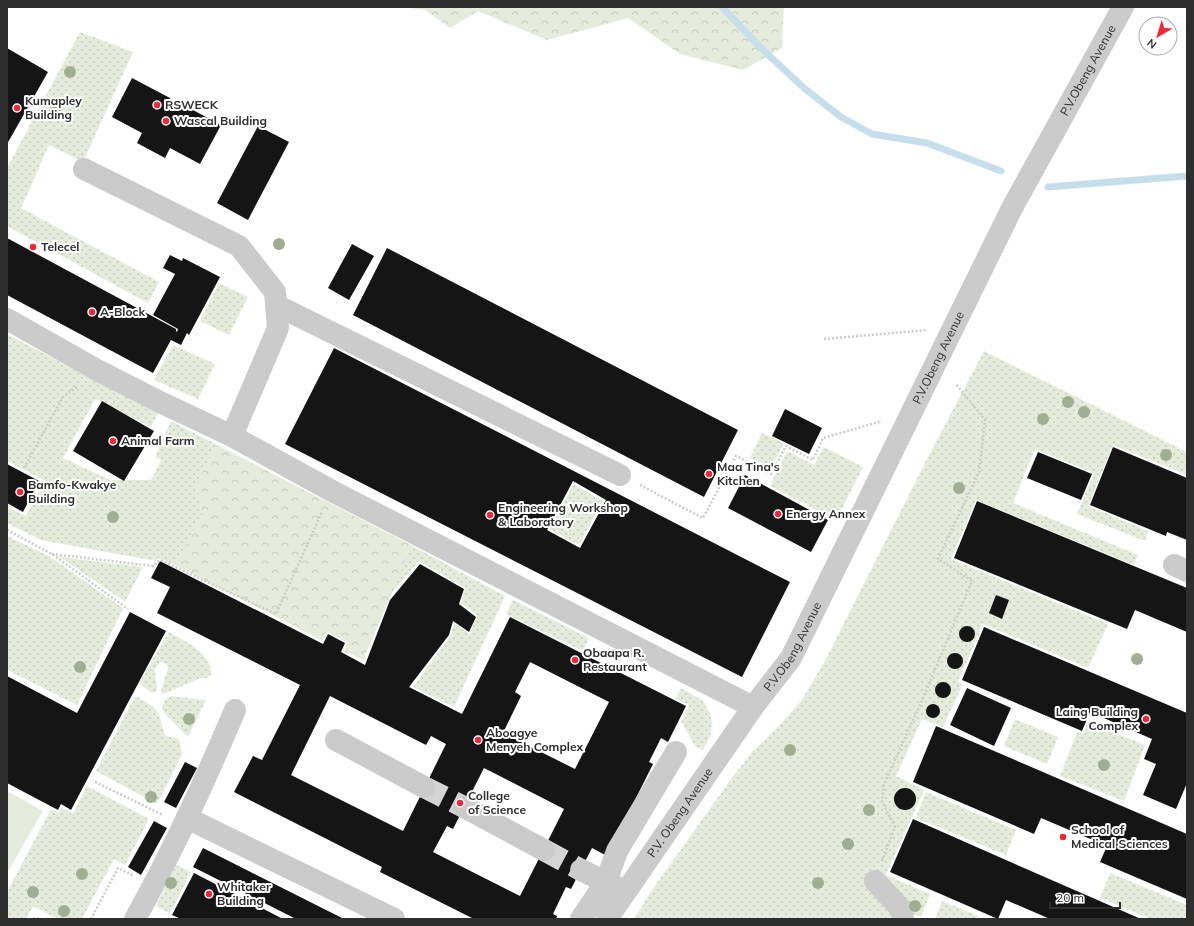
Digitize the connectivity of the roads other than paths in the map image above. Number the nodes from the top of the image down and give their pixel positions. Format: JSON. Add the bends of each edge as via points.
{"nodes":[{"id":1,"x":1123,"y":7,"type":"edge"},
{"id":2,"x":84,"y":169,"type":"dead end"},
{"id":3,"x":276,"y":305,"type":"junction"},
{"id":4,"x":7,"y":319,"type":"edge"},
{"id":5,"x":232,"y":436,"type":"junction"},
{"id":6,"x":620,"y":475,"type":"road end"},
{"id":7,"x":753,"y":707,"type":"junction"},
{"id":8,"x":235,"y":710,"type":"dead end"},
{"id":9,"x":336,"y":740,"type":"dead end"},
{"id":10,"x":676,"y":752,"type":"dead end"},
{"id":11,"x":424,"y":787,"type":"tunnel mouth"},
{"id":12,"x":464,"y":807,"type":"tunnel mouth"},
{"id":13,"x":185,"y":821,"type":"junction"},
{"id":14,"x":544,"y":850,"type":"tunnel mouth"},
{"id":15,"x":581,"y":870,"type":"tunnel mouth"},
{"id":16,"x":875,"y":881,"type":"road end"},
{"id":17,"x":606,"y":882,"type":"junction"},
{"id":18,"x":626,"y":892,"type":"junction"},
{"id":19,"x":135,"y":919,"type":"edge"},
{"id":20,"x":394,"y":919,"type":"edge"},
{"id":21,"x":581,"y":919,"type":"edge"},
{"id":22,"x":607,"y":919,"type":"edge"},
{"id":23,"x":903,"y":919,"type":"edge"}],
"edges":[{"from":1,"to":7,"type":"street","name":"P.V.Obeng Avenue","via":[[1012,208],[791,658]]},
{"from":2,"to":3,"type":"street","via":[[239,246],[275,292]]},
{"from":3,"to":5,"type":"street","via":[[278,328]]},
{"from":3,"to":6,"type":"street"},
{"from":4,"to":5,"type":"street","via":[[100,372]]},
{"from":5,"to":7,"type":"street","via":[[332,491]]},
{"from":7,"to":18,"type":"street","name":"P.V. Obeng Avenue"},
{"from":8,"to":13,"type":"street","via":[[208,775]]},
{"from":9,"to":11,"type":"street"},
{"from":10,"to":17,"type":"street","via":[[617,851]]},
{"from":12,"to":14,"type":"street"},
{"from":13,"to":19,"type":"street"},
{"from":13,"to":20,"type":"street"},
{"from":15,"to":17,"type":"street"},
{"from":16,"to":23,"type":"street","via":[[901,909]]},
{"from":17,"to":18,"type":"street"},
{"from":17,"to":21,"type":"street"},
{"from":18,"to":22,"type":"street","name":"P.V. Obeng Avenue"}]}
